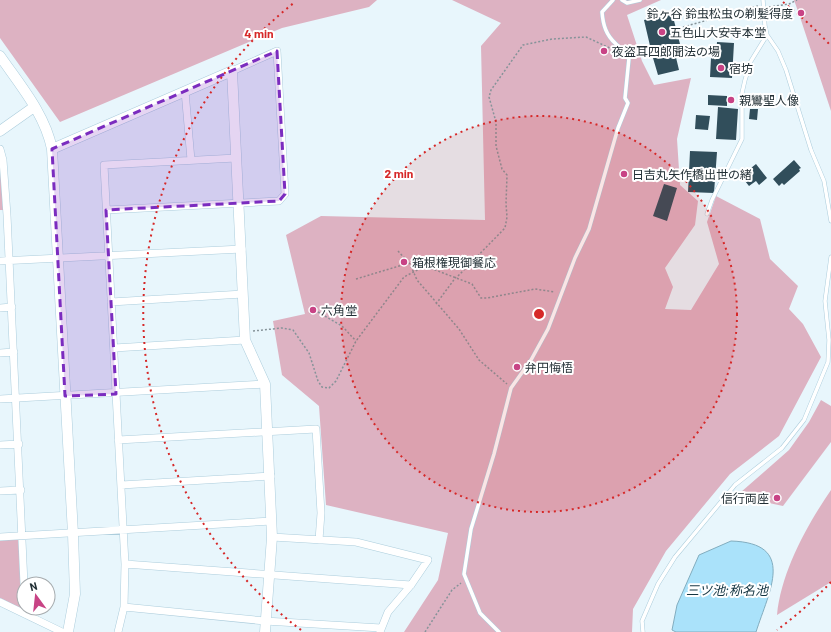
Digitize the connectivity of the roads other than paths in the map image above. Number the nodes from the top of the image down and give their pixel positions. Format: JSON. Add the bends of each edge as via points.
{"nodes":[{"id":1,"x":613,"y":0,"type":"edge"},
{"id":2,"x":622,"y":0,"type":"edge"},
{"id":3,"x":640,"y":0,"type":"edge"},
{"id":4,"x":763,"y":0,"type":"edge"},
{"id":5,"x":767,"y":35,"type":"junction"},
{"id":6,"x":0,"y":56,"type":"edge"},
{"id":7,"x":232,"y":71,"type":"junction"},
{"id":8,"x":185,"y":91,"type":"junction"},
{"id":9,"x":34,"y":107,"type":"junction"},
{"id":10,"x":0,"y":131,"type":"edge"},
{"id":11,"x":0,"y":149,"type":"edge"},
{"id":12,"x":52,"y":149,"type":"junction"},
{"id":13,"x":236,"y":158,"type":"junction"},
{"id":14,"x":191,"y":160,"type":"junction"},
{"id":15,"x":239,"y":202,"type":"junction"},
{"id":16,"x":106,"y":210,"type":"junction"},
{"id":17,"x":706,"y":214,"type":"dead end"},
{"id":18,"x":3,"y":215,"type":"edge"},
{"id":19,"x":831,"y":222,"type":"edge"},
{"id":20,"x":242,"y":249,"type":"junction"},
{"id":21,"x":109,"y":256,"type":"junction"},
{"id":22,"x":831,"y":257,"type":"edge"},
{"id":23,"x":59,"y":259,"type":"junction"},
{"id":24,"x":9,"y":261,"type":"junction"},
{"id":25,"x":0,"y":262,"type":"edge"},
{"id":26,"x":244,"y":294,"type":"junction"},
{"id":27,"x":111,"y":302,"type":"junction"},
{"id":28,"x":12,"y":307,"type":"junction"},
{"id":29,"x":0,"y":308,"type":"edge"},
{"id":30,"x":245,"y":336,"type":"junction"},
{"id":31,"x":114,"y":348,"type":"junction"},
{"id":32,"x":14,"y":352,"type":"junction"},
{"id":33,"x":0,"y":353,"type":"edge"},
{"id":34,"x":265,"y":384,"type":"junction"},
{"id":35,"x":116,"y":394,"type":"junction"},
{"id":36,"x":65,"y":396,"type":"junction"},
{"id":37,"x":16,"y":399,"type":"junction"},
{"id":38,"x":0,"y":400,"type":"edge"},
{"id":39,"x":268,"y":431,"type":"junction"},
{"id":40,"x":118,"y":440,"type":"junction"},
{"id":41,"x":19,"y":444,"type":"junction"},
{"id":42,"x":0,"y":445,"type":"edge"},
{"id":43,"x":270,"y":476,"type":"junction"},
{"id":44,"x":121,"y":485,"type":"junction"},
{"id":45,"x":21,"y":490,"type":"junction"},
{"id":46,"x":0,"y":491,"type":"edge"},
{"id":47,"x":272,"y":521,"type":"junction"},
{"id":48,"x":123,"y":531,"type":"junction"},
{"id":49,"x":73,"y":534,"type":"junction"},
{"id":50,"x":22,"y":536,"type":"junction"},
{"id":51,"x":0,"y":537,"type":"edge"},
{"id":52,"x":272,"y":537,"type":"junction"},
{"id":53,"x":319,"y":540,"type":"junction"},
{"id":54,"x":125,"y":564,"type":"junction"},
{"id":55,"x":270,"y":574,"type":"junction"},
{"id":56,"x":24,"y":576,"type":"edge"},
{"id":57,"x":411,"y":585,"type":"junction"},
{"id":58,"x":0,"y":602,"type":"edge"},
{"id":59,"x":124,"y":607,"type":"junction"},
{"id":60,"x":16,"y":608,"type":"edge"},
{"id":61,"x":34,"y":616,"type":"edge"},
{"id":62,"x":266,"y":621,"type":"junction"},
{"id":63,"x":380,"y":630,"type":"edge"},
{"id":64,"x":62,"y":632,"type":"edge"},
{"id":65,"x":68,"y":632,"type":"edge"},
{"id":66,"x":118,"y":632,"type":"edge"},
{"id":67,"x":265,"y":632,"type":"edge"},
{"id":68,"x":499,"y":632,"type":"edge"},
{"id":69,"x":643,"y":632,"type":"edge"}],
"edges":[{"from":1,"to":68,"type":"lane","via":[[602,12],[603,22],[606,32],[629,58],[625,98],[628,104],[618,128],[589,229],[548,329],[537,351],[510,388],[494,454],[471,529],[464,574],[480,613]]},
{"from":2,"to":3,"type":"lane","via":[[627,3]]},
{"from":4,"to":5,"type":"lane"},
{"from":5,"to":17,"type":"lane","via":[[751,61],[745,80],[742,93],[742,139]]},
{"from":5,"to":19,"type":"lane","via":[[778,51],[786,70],[811,150],[824,181]]},
{"from":6,"to":9,"type":"street"},
{"from":7,"to":8,"type":"street"},
{"from":7,"to":13,"type":"street"},
{"from":7,"to":15,"type":"street","via":[[277,51],[284,194],[279,201]]},
{"from":8,"to":12,"type":"street"},
{"from":8,"to":14,"type":"street"},
{"from":9,"to":10,"type":"street"},
{"from":9,"to":12,"type":"street","via":[[48,132]]},
{"from":11,"to":18,"type":"street","via":[[3,160]]},
{"from":12,"to":23,"type":"street"},
{"from":13,"to":14,"type":"street"},
{"from":13,"to":15,"type":"street"},
{"from":14,"to":16,"type":"street","via":[[104,165]]},
{"from":15,"to":16,"type":"street"},
{"from":15,"to":20,"type":"street"},
{"from":16,"to":21,"type":"street"},
{"from":18,"to":24,"type":"street"},
{"from":20,"to":21,"type":"street"},
{"from":20,"to":26,"type":"street"},
{"from":21,"to":23,"type":"street"},
{"from":21,"to":27,"type":"street"},
{"from":22,"to":69,"type":"lane","via":[[824,301],[829,340],[828,362],[804,420],[782,448],[735,485],[675,557],[658,584],[642,621]]},
{"from":23,"to":24,"type":"street"},
{"from":23,"to":36,"type":"street"},
{"from":24,"to":25,"type":"street"},
{"from":24,"to":28,"type":"street"},
{"from":26,"to":27,"type":"street"},
{"from":26,"to":30,"type":"street"},
{"from":27,"to":31,"type":"street"},
{"from":28,"to":29,"type":"street"},
{"from":28,"to":32,"type":"street"},
{"from":30,"to":31,"type":"street"},
{"from":30,"to":34,"type":"street"},
{"from":31,"to":35,"type":"street"},
{"from":32,"to":33,"type":"street"},
{"from":32,"to":37,"type":"street"},
{"from":34,"to":35,"type":"street"},
{"from":34,"to":39,"type":"street"},
{"from":35,"to":36,"type":"street"},
{"from":35,"to":40,"type":"street"},
{"from":36,"to":37,"type":"street"},
{"from":36,"to":49,"type":"street"},
{"from":37,"to":38,"type":"street"},
{"from":37,"to":41,"type":"street"},
{"from":39,"to":40,"type":"street"},
{"from":39,"to":43,"type":"street"},
{"from":39,"to":53,"type":"street","via":[[316,429],[321,513]]},
{"from":40,"to":44,"type":"street"},
{"from":41,"to":42,"type":"street"},
{"from":41,"to":45,"type":"street"},
{"from":43,"to":44,"type":"street"},
{"from":43,"to":47,"type":"street"},
{"from":44,"to":48,"type":"street"},
{"from":45,"to":46,"type":"street"},
{"from":45,"to":50,"type":"street"},
{"from":47,"to":48,"type":"street"},
{"from":47,"to":52,"type":"street"},
{"from":48,"to":49,"type":"street"},
{"from":48,"to":54,"type":"street"},
{"from":49,"to":50,"type":"street"},
{"from":49,"to":65,"type":"street","via":[[75,594]]},
{"from":50,"to":51,"type":"street"},
{"from":50,"to":56,"type":"street"},
{"from":52,"to":53,"type":"street"},
{"from":52,"to":55,"type":"street"},
{"from":53,"to":57,"type":"street","via":[[356,542],[428,560]]},
{"from":54,"to":55,"type":"street"},
{"from":54,"to":59,"type":"street"},
{"from":55,"to":57,"type":"street"},
{"from":55,"to":62,"type":"street"},
{"from":57,"to":63,"type":"street","via":[[388,612]]},
{"from":58,"to":60,"type":"street"},
{"from":59,"to":62,"type":"street"},
{"from":59,"to":66,"type":"street"},
{"from":61,"to":64,"type":"street"},
{"from":62,"to":63,"type":"street"},
{"from":62,"to":67,"type":"street"}]}
